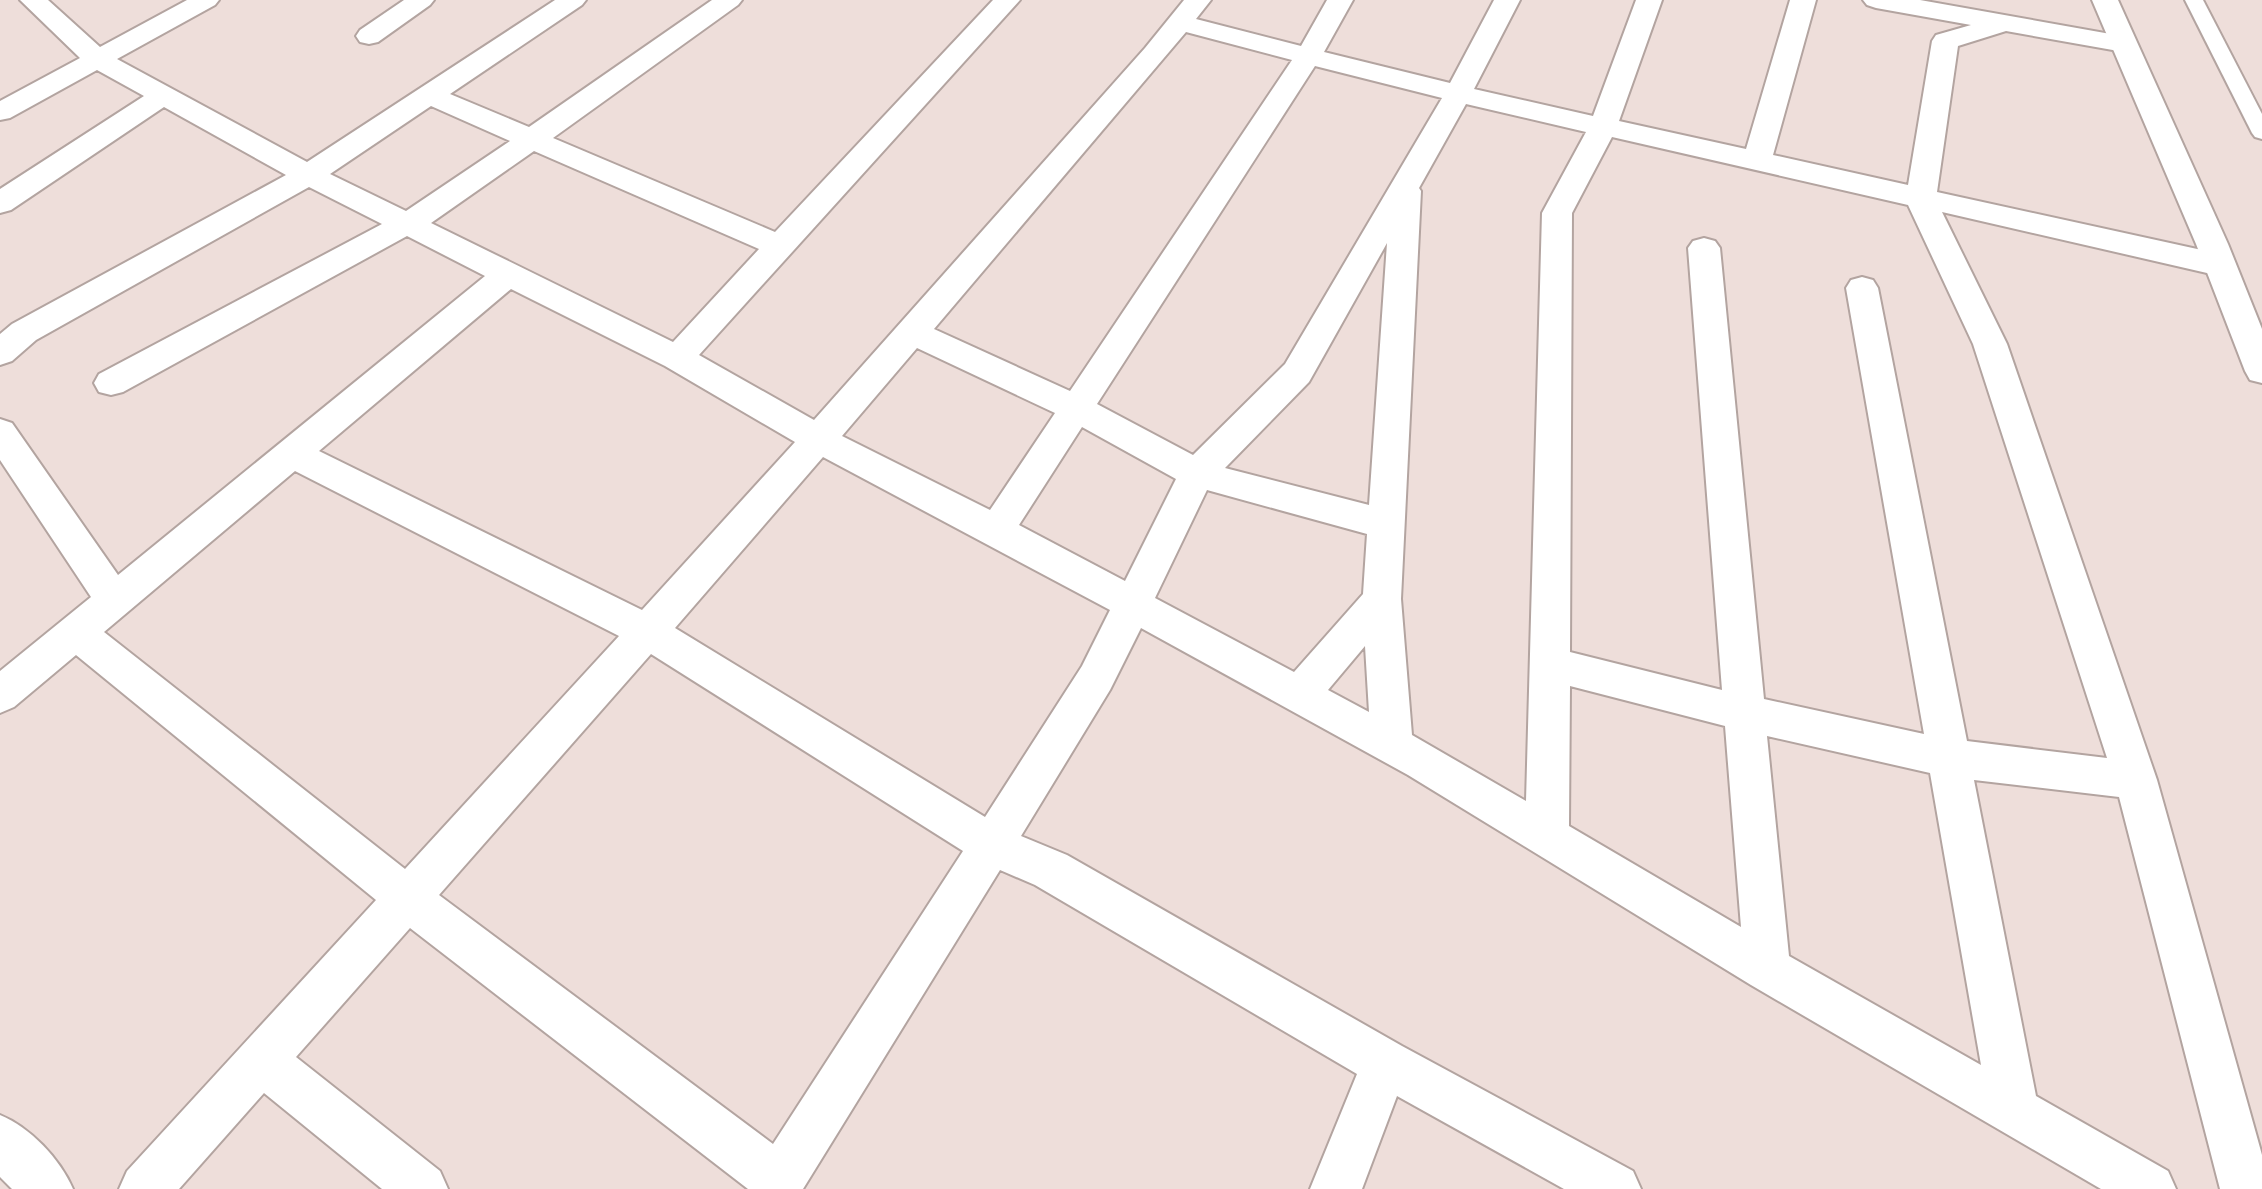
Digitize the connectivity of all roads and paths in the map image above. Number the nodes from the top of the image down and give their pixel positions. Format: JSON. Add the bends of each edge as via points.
{"nodes":[{"id":1,"x":33,"y":0,"type":"edge"},
{"id":2,"x":206,"y":0,"type":"edge"},
{"id":3,"x":421,"y":0,"type":"edge"},
{"id":4,"x":573,"y":0,"type":"edge"},
{"id":5,"x":729,"y":0,"type":"edge"},
{"id":6,"x":1007,"y":0,"type":"edge"},
{"id":7,"x":1340,"y":0,"type":"edge"},
{"id":8,"x":1507,"y":0,"type":"edge"},
{"id":9,"x":1649,"y":0,"type":"edge"},
{"id":10,"x":1803,"y":0,"type":"edge"},
{"id":11,"x":1876,"y":0,"type":"edge"},
{"id":12,"x":2105,"y":0,"type":"edge"},
{"id":13,"x":2194,"y":0,"type":"edge"},
{"id":14,"x":1189,"y":11,"type":"edge"},
{"id":15,"x":2004,"y":23,"type":"junction"},
{"id":16,"x":369,"y":36,"type":"dead end"},
{"id":17,"x":2124,"y":44,"type":"junction"},
{"id":18,"x":1307,"y":56,"type":"junction"},
{"id":19,"x":97,"y":59,"type":"junction"},
{"id":20,"x":1458,"y":94,"type":"junction"},
{"id":21,"x":164,"y":95,"type":"junction"},
{"id":22,"x":429,"y":95,"type":"junction"},
{"id":23,"x":0,"y":112,"type":"edge"},
{"id":24,"x":1603,"y":127,"type":"junction"},
{"id":25,"x":2262,"y":133,"type":"edge"},
{"id":26,"x":531,"y":139,"type":"junction"},
{"id":27,"x":1757,"y":162,"type":"junction"},
{"id":28,"x":308,"y":175,"type":"junction"},
{"id":29,"x":1407,"y":182,"type":"junction"},
{"id":30,"x":1921,"y":200,"type":"junction"},
{"id":31,"x":0,"y":203,"type":"edge"},
{"id":32,"x":408,"y":223,"type":"junction"},
{"id":33,"x":780,"y":246,"type":"junction"},
{"id":34,"x":1704,"y":248,"type":"dead end"},
{"id":35,"x":2220,"y":265,"type":"junction"},
{"id":36,"x":506,"y":275,"type":"junction"},
{"id":37,"x":1862,"y":288,"type":"dead end"},
{"id":38,"x":912,"y":332,"type":"junction"},
{"id":39,"x":0,"y":353,"type":"edge"},
{"id":40,"x":677,"y":359,"type":"junction"},
{"id":41,"x":2262,"y":371,"type":"edge"},
{"id":42,"x":111,"y":383,"type":"dead end"},
{"id":43,"x":1076,"y":408,"type":"junction"},
{"id":44,"x":0,"y":432,"type":"edge"},
{"id":45,"x":818,"y":439,"type":"junction"},
{"id":46,"x":292,"y":453,"type":"junction"},
{"id":47,"x":1197,"y":474,"type":"junction"},
{"id":48,"x":1387,"y":524,"type":"junction"},
{"id":49,"x":996,"y":530,"type":"junction"},
{"id":50,"x":1382,"y":599,"type":"junction"},
{"id":51,"x":114,"y":600,"type":"junction"},
{"id":52,"x":1132,"y":605,"type":"junction"},
{"id":53,"x":647,"y":631,"type":"junction"},
{"id":54,"x":76,"y":632,"type":"junction"},
{"id":55,"x":1549,"y":664,"type":"junction"},
{"id":56,"x":0,"y":695,"type":"edge"},
{"id":57,"x":1300,"y":695,"type":"junction"},
{"id":58,"x":1744,"y":713,"type":"junction"},
{"id":59,"x":1392,"y":745,"type":"junction"},
{"id":60,"x":1948,"y":758,"type":"junction"},
{"id":61,"x":2136,"y":780,"type":"junction"},
{"id":62,"x":1547,"y":836,"type":"junction"},
{"id":63,"x":992,"y":845,"type":"junction"},
{"id":64,"x":407,"y":898,"type":"junction"},
{"id":65,"x":1767,"y":969,"type":"junction"},
{"id":66,"x":261,"y":1060,"type":"junction"},
{"id":67,"x":1385,"y":1063,"type":"junction"},
{"id":68,"x":2014,"y":1111,"type":"junction"},
{"id":69,"x":0,"y":1140,"type":"edge"},
{"id":70,"x":777,"y":1184,"type":"edge"},
{"id":71,"x":2146,"y":1188,"type":"edge"},
{"id":72,"x":47,"y":1189,"type":"edge"},
{"id":73,"x":145,"y":1189,"type":"edge"},
{"id":74,"x":422,"y":1189,"type":"edge"},
{"id":75,"x":1336,"y":1189,"type":"edge"},
{"id":76,"x":1615,"y":1189,"type":"edge"},
{"id":77,"x":2246,"y":1189,"type":"edge"}],
"edges":[{"from":1,"to":19,"type":"street"},
{"from":2,"to":19,"type":"street"},
{"from":3,"to":16,"type":"street"},
{"from":4,"to":22,"type":"street"},
{"from":5,"to":26,"type":"street"},
{"from":6,"to":33,"type":"street"},
{"from":7,"to":18,"type":"street"},
{"from":8,"to":20,"type":"street"},
{"from":9,"to":24,"type":"street"},
{"from":10,"to":27,"type":"street"},
{"from":11,"to":15,"type":"street"},
{"from":12,"to":17,"type":"street"},
{"from":13,"to":25,"type":"lane"},
{"from":14,"to":18,"type":"street"},
{"from":14,"to":38,"type":"street"},
{"from":15,"to":17,"type":"street"},
{"from":15,"to":30,"type":"street","via":[[1945,41]]},
{"from":17,"to":35,"type":"street"},
{"from":18,"to":20,"type":"street"},
{"from":18,"to":43,"type":"street"},
{"from":19,"to":21,"type":"street"},
{"from":19,"to":23,"type":"street"},
{"from":20,"to":24,"type":"street"},
{"from":20,"to":29,"type":"street"},
{"from":21,"to":28,"type":"street"},
{"from":21,"to":31,"type":"street"},
{"from":22,"to":26,"type":"street"},
{"from":22,"to":28,"type":"street"},
{"from":24,"to":27,"type":"street"},
{"from":24,"to":55,"type":"street","via":[[1557,213]]},
{"from":26,"to":32,"type":"street"},
{"from":26,"to":33,"type":"street"},
{"from":27,"to":30,"type":"street"},
{"from":28,"to":32,"type":"street"},
{"from":28,"to":39,"type":"street","via":[[24,332]]},
{"from":29,"to":47,"type":"street","via":[[1297,373]]},
{"from":29,"to":48,"type":"street"},
{"from":30,"to":35,"type":"street"},
{"from":30,"to":61,"type":"street","via":[[1990,344]]},
{"from":32,"to":36,"type":"street"},
{"from":32,"to":42,"type":"street"},
{"from":33,"to":40,"type":"street"},
{"from":34,"to":58,"type":"street"},
{"from":35,"to":41,"type":"street"},
{"from":36,"to":40,"type":"street"},
{"from":36,"to":46,"type":"street"},
{"from":37,"to":60,"type":"street"},
{"from":38,"to":43,"type":"street"},
{"from":38,"to":45,"type":"street"},
{"from":40,"to":45,"type":"street"},
{"from":43,"to":47,"type":"street"},
{"from":43,"to":49,"type":"street"},
{"from":44,"to":51,"type":"street"},
{"from":45,"to":49,"type":"street"},
{"from":45,"to":53,"type":"street"},
{"from":46,"to":51,"type":"street"},
{"from":46,"to":53,"type":"street"},
{"from":47,"to":48,"type":"street"},
{"from":47,"to":52,"type":"street"},
{"from":48,"to":50,"type":"street"},
{"from":49,"to":52,"type":"street"},
{"from":50,"to":57,"type":"street"},
{"from":50,"to":59,"type":"street"},
{"from":51,"to":54,"type":"street"},
{"from":52,"to":57,"type":"street"},
{"from":52,"to":63,"type":"street","via":[[1096,678]]},
{"from":53,"to":63,"type":"street"},
{"from":53,"to":64,"type":"street"},
{"from":54,"to":56,"type":"street"},
{"from":54,"to":64,"type":"street"},
{"from":55,"to":58,"type":"street"},
{"from":55,"to":62,"type":"street"},
{"from":57,"to":59,"type":"street"},
{"from":58,"to":60,"type":"street"},
{"from":58,"to":65,"type":"street"},
{"from":59,"to":62,"type":"street"},
{"from":60,"to":61,"type":"street"},
{"from":60,"to":68,"type":"street"},
{"from":61,"to":77,"type":"street"},
{"from":62,"to":65,"type":"street"},
{"from":63,"to":67,"type":"street","via":[[1051,870]]},
{"from":63,"to":70,"type":"street"},
{"from":64,"to":66,"type":"street"},
{"from":64,"to":70,"type":"street"},
{"from":65,"to":68,"type":"street"},
{"from":66,"to":73,"type":"street"},
{"from":66,"to":74,"type":"street"},
{"from":67,"to":75,"type":"street"},
{"from":67,"to":76,"type":"street"},
{"from":68,"to":71,"type":"street"},
{"from":69,"to":72,"type":"street"}]}
